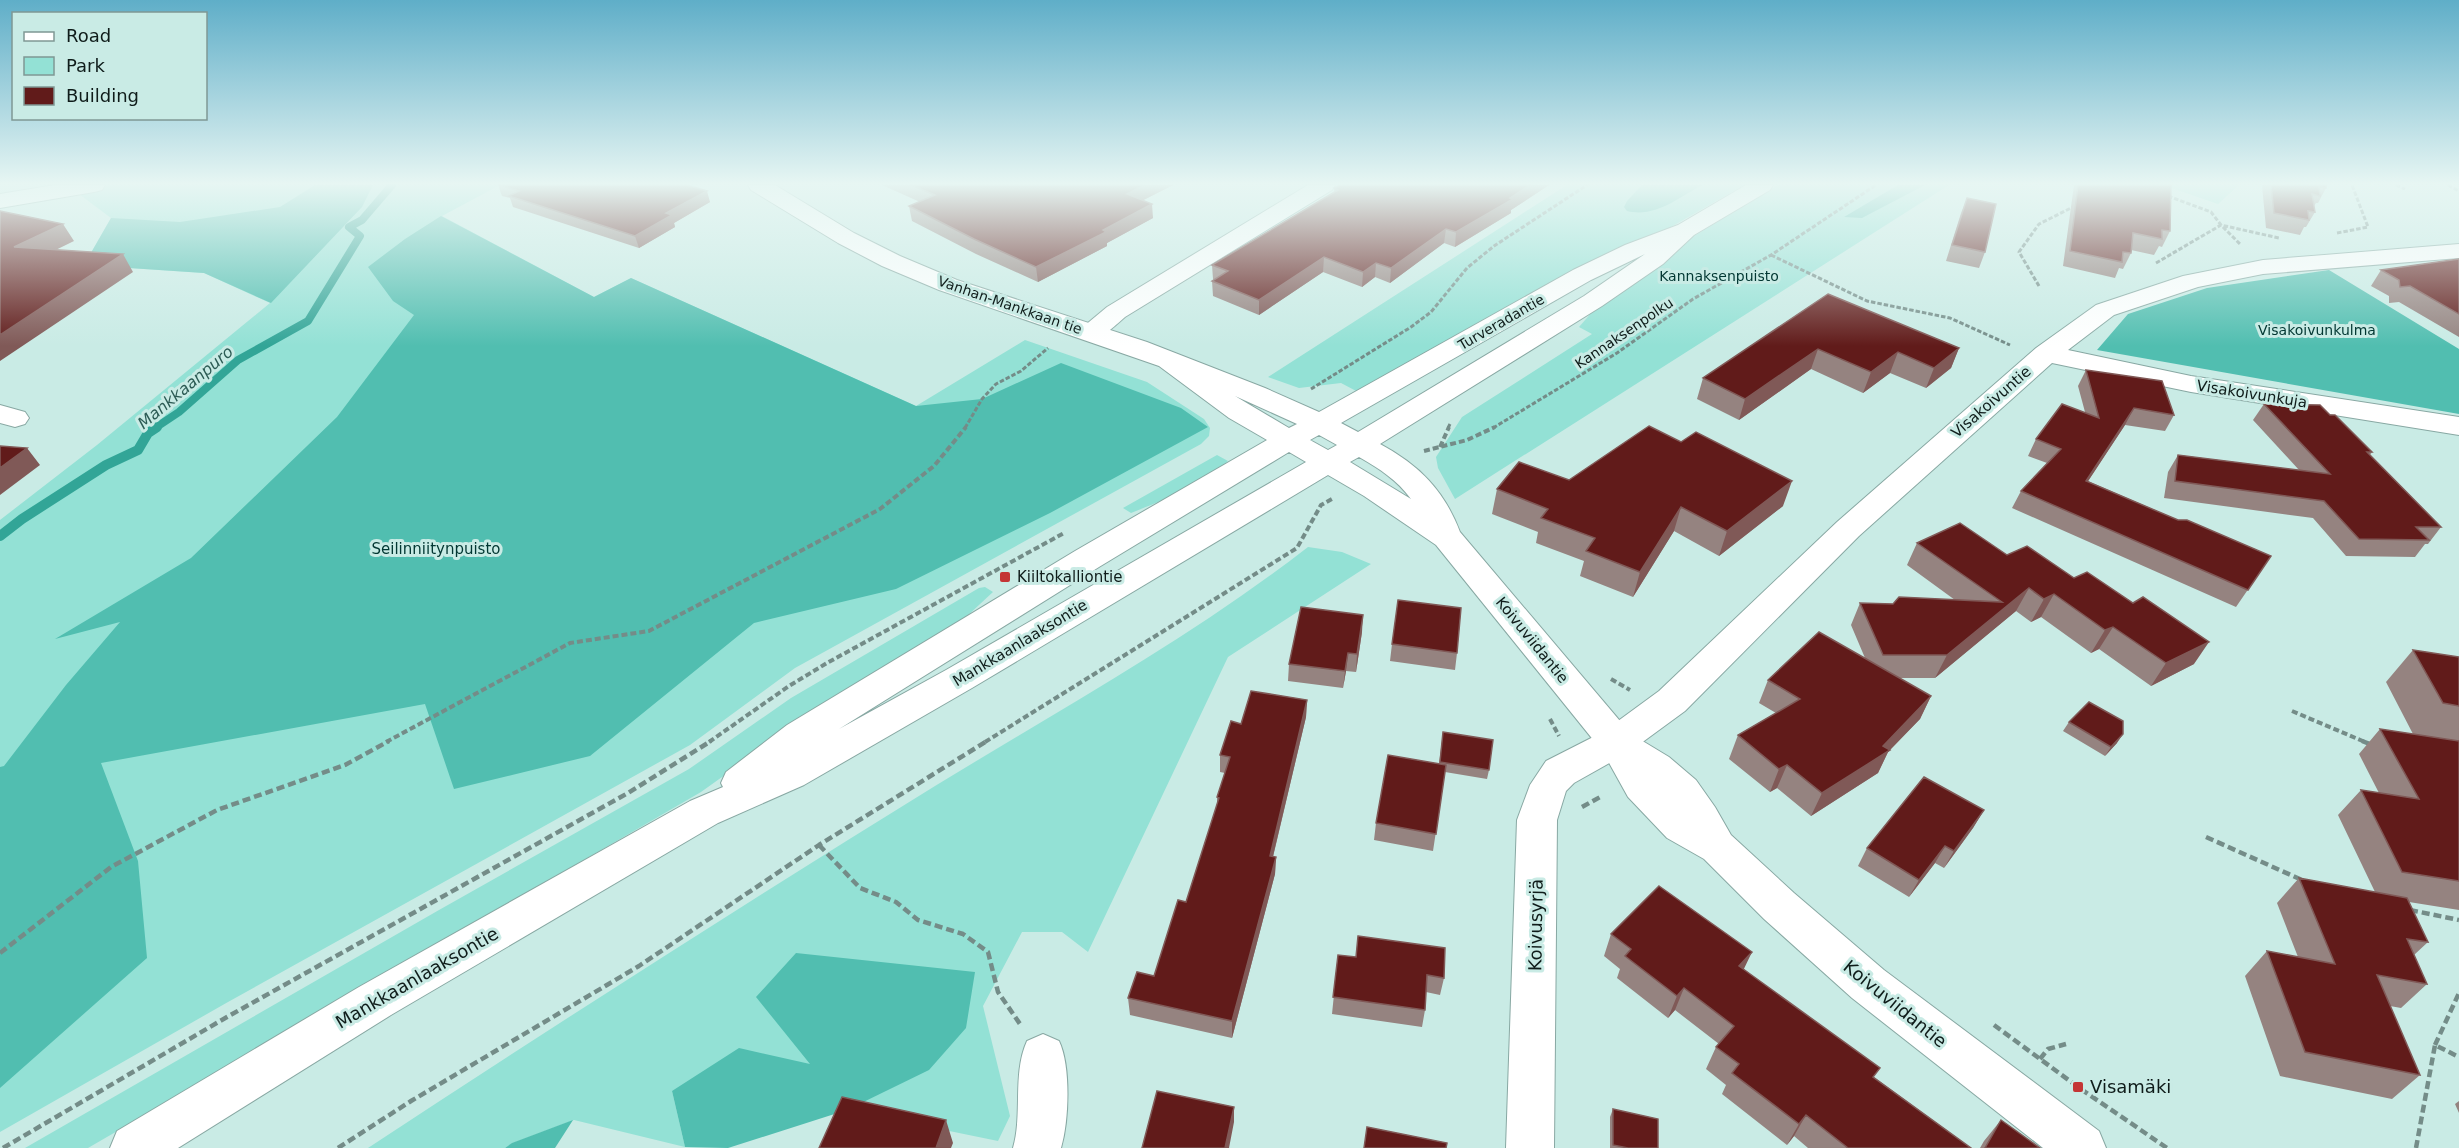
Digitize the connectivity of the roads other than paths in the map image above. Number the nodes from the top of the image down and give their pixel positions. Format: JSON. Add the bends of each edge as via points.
{"nodes":[{"id":1,"x":847,"y":239,"type":"edge"},
{"id":2,"x":1236,"y":239,"type":"edge"},
{"id":3,"x":1663,"y":239,"type":"edge"},
{"id":4,"x":1677,"y":239,"type":"edge"},
{"id":5,"x":2459,"y":251,"type":"edge"},
{"id":6,"x":1082,"y":329,"type":"junction"},
{"id":7,"x":2046,"y":354,"type":"junction"},
{"id":8,"x":1287,"y":422,"type":"junction"},
{"id":9,"x":1319,"y":423,"type":"junction"},
{"id":10,"x":2459,"y":426,"type":"edge"},
{"id":11,"x":1356,"y":445,"type":"junction"},
{"id":12,"x":1328,"y":460,"type":"junction"},
{"id":13,"x":1447,"y":538,"type":"junction"},
{"id":14,"x":1616,"y":742,"type":"junction"},
{"id":15,"x":704,"y":812,"type":"junction"},
{"id":16,"x":1043,"y":1056,"type":"road end"},
{"id":17,"x":134,"y":1148,"type":"edge"},
{"id":18,"x":1037,"y":1148,"type":"edge"},
{"id":19,"x":1530,"y":1148,"type":"edge"},
{"id":20,"x":2082,"y":1148,"type":"edge"}],
"edges":[{"from":1,"to":6,"type":"main road","name":"Vanhan-Mankkaan tie","via":[[948,285]]},
{"from":2,"to":6,"type":"main road"},
{"from":3,"to":9,"type":"main road","name":"Turveradantie","via":[[1582,275]]},
{"from":4,"to":11,"type":"main road","name":"Turveradantie","via":[[1593,301]]},
{"from":5,"to":7,"type":"main road","name":"Visakoivuntie","via":[[2263,267],[2192,281],[2105,310]]},
{"from":6,"to":8,"type":"main road","name":"Vanhan-Mankkaan tie","via":[[1171,363],[1239,412]]},
{"from":7,"to":10,"type":"main road","name":"Visakoivunkuja","via":[[2192,384]]},
{"from":7,"to":14,"type":"main road","name":"Visakoivuntie","via":[[1848,529],[1672,701]]},
{"from":8,"to":9,"type":"main road","name":"Turveradantie"},
{"from":8,"to":12,"type":"main road","name":"Vanhan-Mankkaan tie"},
{"from":8,"to":15,"type":"main road","name":"Mankkaanlaaksontie","via":[[1077,565],[800,735]]},
{"from":9,"to":11,"type":"main road"},
{"from":11,"to":12,"type":"main road","name":"Turveradantie"},
{"from":11,"to":13,"type":"main road","name":"Koivuviidantie","via":[[1394,464],[1411,478],[1432,505]]},
{"from":12,"to":13,"type":"main road","name":"Koivuviidantie"},
{"from":12,"to":15,"type":"main road","name":"Mankkaanlaaksontie","via":[[959,679],[790,774]]},
{"from":13,"to":14,"type":"main road","name":"Koivuviidantie"},
{"from":14,"to":19,"type":"main road","name":"Koivusyrjä","via":[[1560,772],[1549,785],[1537,820]]},
{"from":14,"to":20,"type":"main road","name":"Koivuviidantie","via":[[1641,786],[1681,827],[1718,847],[1868,984]]},
{"from":15,"to":17,"type":"main road","name":"Mankkaanlaaksontie","via":[[375,1001]]},
{"from":16,"to":18,"type":"main road","via":[[1041,1134]]}]}
